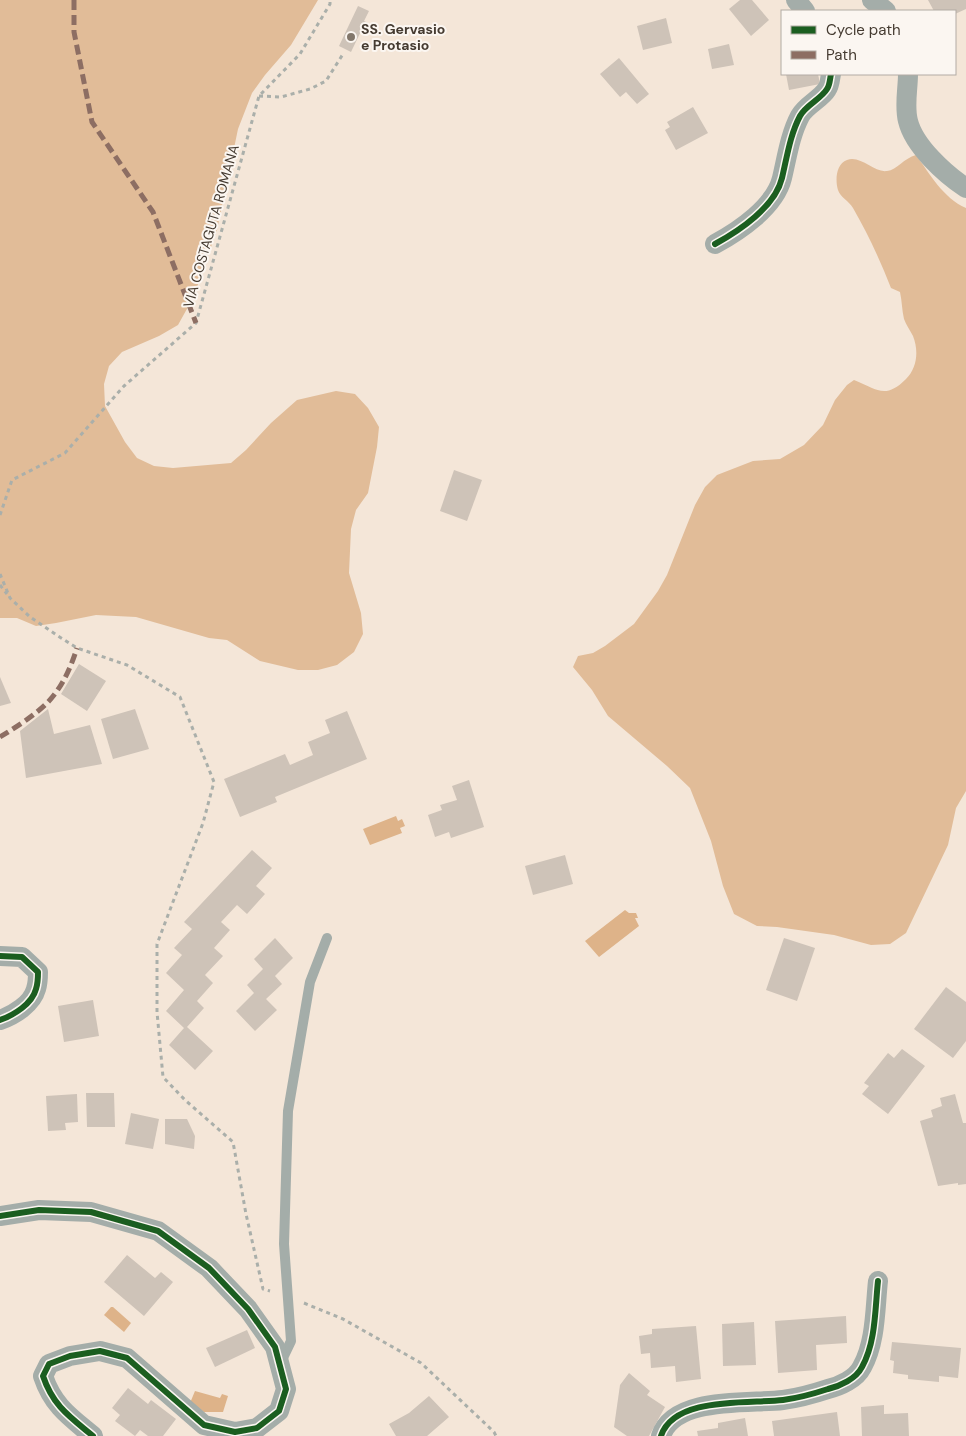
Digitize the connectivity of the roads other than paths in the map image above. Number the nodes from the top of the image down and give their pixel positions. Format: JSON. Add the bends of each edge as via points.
{"nodes":[{"id":1,"x":796,"y":0,"type":"edge"},
{"id":2,"x":872,"y":0,"type":"edge"},
{"id":3,"x":804,"y":10,"type":"edge"},
{"id":4,"x":885,"y":10,"type":"edge"},
{"id":5,"x":832,"y":75,"type":"edge"},
{"id":6,"x":908,"y":75,"type":"edge"},
{"id":7,"x":966,"y":188,"type":"edge"},
{"id":8,"x":715,"y":244,"type":"dead end"},
{"id":9,"x":326,"y":938,"type":"dead end"},
{"id":10,"x":0,"y":956,"type":"edge"},
{"id":11,"x":0,"y":1020,"type":"edge"},
{"id":12,"x":0,"y":1216,"type":"edge"},
{"id":13,"x":878,"y":1281,"type":"dead end"},
{"id":14,"x":280,"y":1365,"type":"junction"},
{"id":15,"x":93,"y":1436,"type":"edge"},
{"id":16,"x":661,"y":1436,"type":"edge"}],
"edges":[{"from":1,"to":3,"type":"street"},
{"from":2,"to":4,"type":"street"},
{"from":5,"to":8,"type":"street","via":[[827,89],[802,113],[795,125],[781,181],[769,202],[736,232]]},
{"from":6,"to":7,"type":"street","via":[[908,122],[935,164]]},
{"from":9,"to":14,"type":"lane","via":[[310,982],[288,1111],[284,1244],[291,1341]]},
{"from":10,"to":11,"type":"street","via":[[22,957],[38,972],[36,989],[30,1001]]},
{"from":12,"to":14,"type":"street","via":[[39,1210],[91,1212],[158,1231],[209,1268],[248,1309],[275,1347]]},
{"from":13,"to":16,"type":"street","via":[[867,1356],[862,1368],[851,1379],[837,1387],[784,1400],[708,1405],[683,1412],[664,1428]]},
{"from":14,"to":15,"type":"street","via":[[286,1389],[279,1411],[257,1428],[235,1432],[204,1425],[127,1358],[100,1351],[70,1356],[49,1364],[43,1376],[49,1393]]}]}
